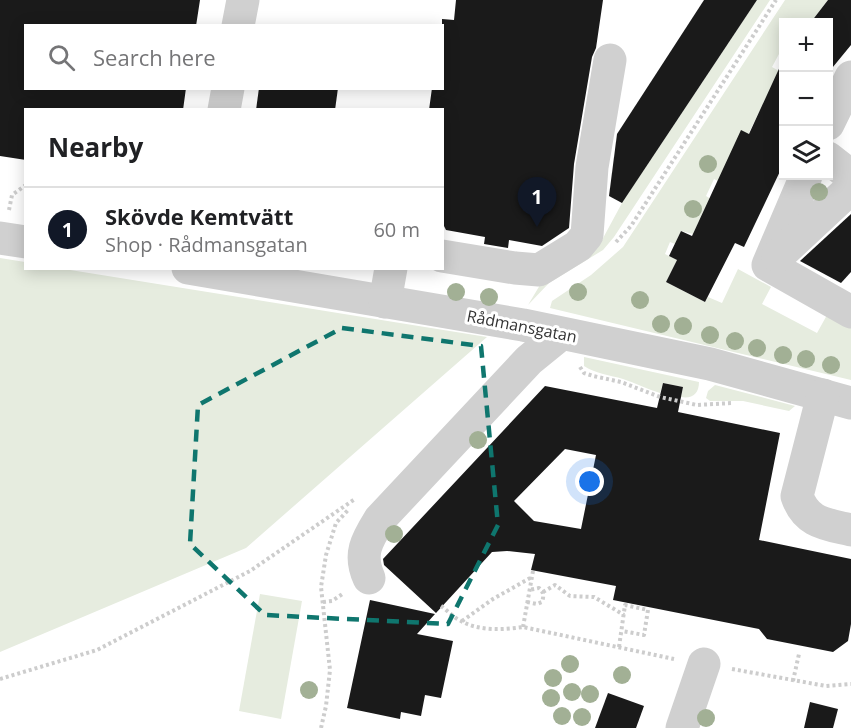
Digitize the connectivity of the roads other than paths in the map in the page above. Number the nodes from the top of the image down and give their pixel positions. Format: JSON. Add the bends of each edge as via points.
{"nodes":[{"id":1,"x":243,"y":0,"type":"edge"},
{"id":2,"x":238,"y":24,"type":"edge"},
{"id":3,"x":610,"y":60,"type":"dead end"},
{"id":4,"x":851,"y":77,"type":"edge"},
{"id":5,"x":228,"y":90,"type":"edge"},
{"id":6,"x":224,"y":108,"type":"edge"},
{"id":7,"x":833,"y":114,"type":"edge"},
{"id":8,"x":833,"y":162,"type":"edge"},
{"id":9,"x":851,"y":176,"type":"edge"},
{"id":10,"x":804,"y":180,"type":"edge"},
{"id":11,"x":851,"y":188,"type":"edge"},
{"id":12,"x":444,"y":256,"type":"edge"},
{"id":13,"x":768,"y":265,"type":"junction"},
{"id":14,"x":201,"y":270,"type":"edge"},
{"id":15,"x":391,"y":270,"type":"edge"},
{"id":16,"x":385,"y":302,"type":"junction"},
{"id":17,"x":851,"y":312,"type":"edge"},
{"id":18,"x":561,"y":334,"type":"junction"},
{"id":19,"x":837,"y":399,"type":"edge"},
{"id":20,"x":851,"y":530,"type":"edge"},
{"id":21,"x":369,"y":578,"type":"dead end"},
{"id":22,"x":704,"y":664,"type":"road end"},
{"id":23,"x":682,"y":728,"type":"edge"}],
"edges":[{"from":1,"to":2,"type":"street"},
{"from":3,"to":12,"type":"street","via":[[592,167],[587,235],[578,246],[539,270]]},
{"from":4,"to":7,"type":"street"},
{"from":5,"to":6,"type":"street"},
{"from":8,"to":9,"type":"street"},
{"from":10,"to":13,"type":"street"},
{"from":11,"to":13,"type":"street"},
{"from":13,"to":17,"type":"street"},
{"from":14,"to":16,"type":"street","name":"Rådmansgatan"},
{"from":15,"to":16,"type":"street"},
{"from":16,"to":18,"type":"street","name":"Rådmansgatan"},
{"from":18,"to":19,"type":"street","name":"Rådmansgatan","via":[[710,364]]},
{"from":18,"to":21,"type":"street","via":[[530,360],[380,519],[364,550],[363,566]]},
{"from":19,"to":20,"type":"street","via":[[797,496],[801,508],[812,519]]},
{"from":22,"to":23,"type":"street"}]}
